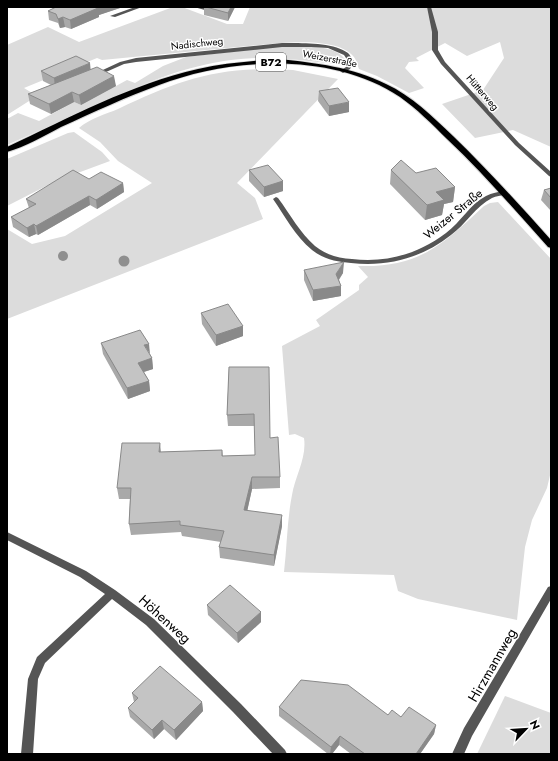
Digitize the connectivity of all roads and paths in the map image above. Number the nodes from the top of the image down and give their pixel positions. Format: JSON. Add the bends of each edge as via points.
{"nodes":[{"id":1,"x":140,"y":7,"type":"edge"},
{"id":2,"x":196,"y":7,"type":"edge"},
{"id":3,"x":429,"y":7,"type":"edge"},
{"id":4,"x":212,"y":11,"type":"edge"},
{"id":5,"x":113,"y":16,"type":"dead end"},
{"id":6,"x":345,"y":69,"type":"junction"},
{"id":7,"x":89,"y":77,"type":"edge"},
{"id":8,"x":7,"y":150,"type":"edge"},
{"id":9,"x":551,"y":175,"type":"edge"},
{"id":10,"x":504,"y":193,"type":"junction"},
{"id":11,"x":276,"y":199,"type":"dead end"},
{"id":12,"x":551,"y":244,"type":"edge"},
{"id":13,"x":7,"y":536,"type":"edge"},
{"id":14,"x":551,"y":590,"type":"edge"},
{"id":15,"x":112,"y":593,"type":"junction"},
{"id":16,"x":26,"y":754,"type":"edge"},
{"id":17,"x":281,"y":754,"type":"edge"},
{"id":18,"x":458,"y":754,"type":"edge"}],
"edges":[{"from":1,"to":5,"type":"street"},
{"from":2,"to":4,"type":"street"},
{"from":3,"to":9,"type":"street","name":"Hütterweg","via":[[435,32],[435,50],[443,64],[517,144]]},
{"from":6,"to":7,"type":"street","name":"Nadischweg","via":[[351,64],[351,59],[335,49],[311,45],[282,45],[136,60]]},
{"from":6,"to":8,"type":"main road","name":"Weizerstraße","number":"B72","via":[[264,62],[235,63],[198,70],[155,83]]},
{"from":6,"to":10,"type":"main road","name":"Weizerstraße","number":"B72","via":[[383,85],[423,112]]},
{"from":10,"to":11,"type":"street","name":"Weizer Straße","via":[[488,198],[434,245],[409,257],[388,262],[362,263],[330,257],[315,249]]},
{"from":10,"to":12,"type":"main road","name":"Weizerstraße","number":"B72"},
{"from":13,"to":15,"type":"street","name":"Höhenweg","via":[[83,574]]},
{"from":14,"to":18,"type":"street","name":"Hirzmannweg","via":[[468,732]]},
{"from":15,"to":16,"type":"street","via":[[41,660],[33,679]]},
{"from":15,"to":17,"type":"street","name":"Höhenweg","via":[[150,622]]}]}
